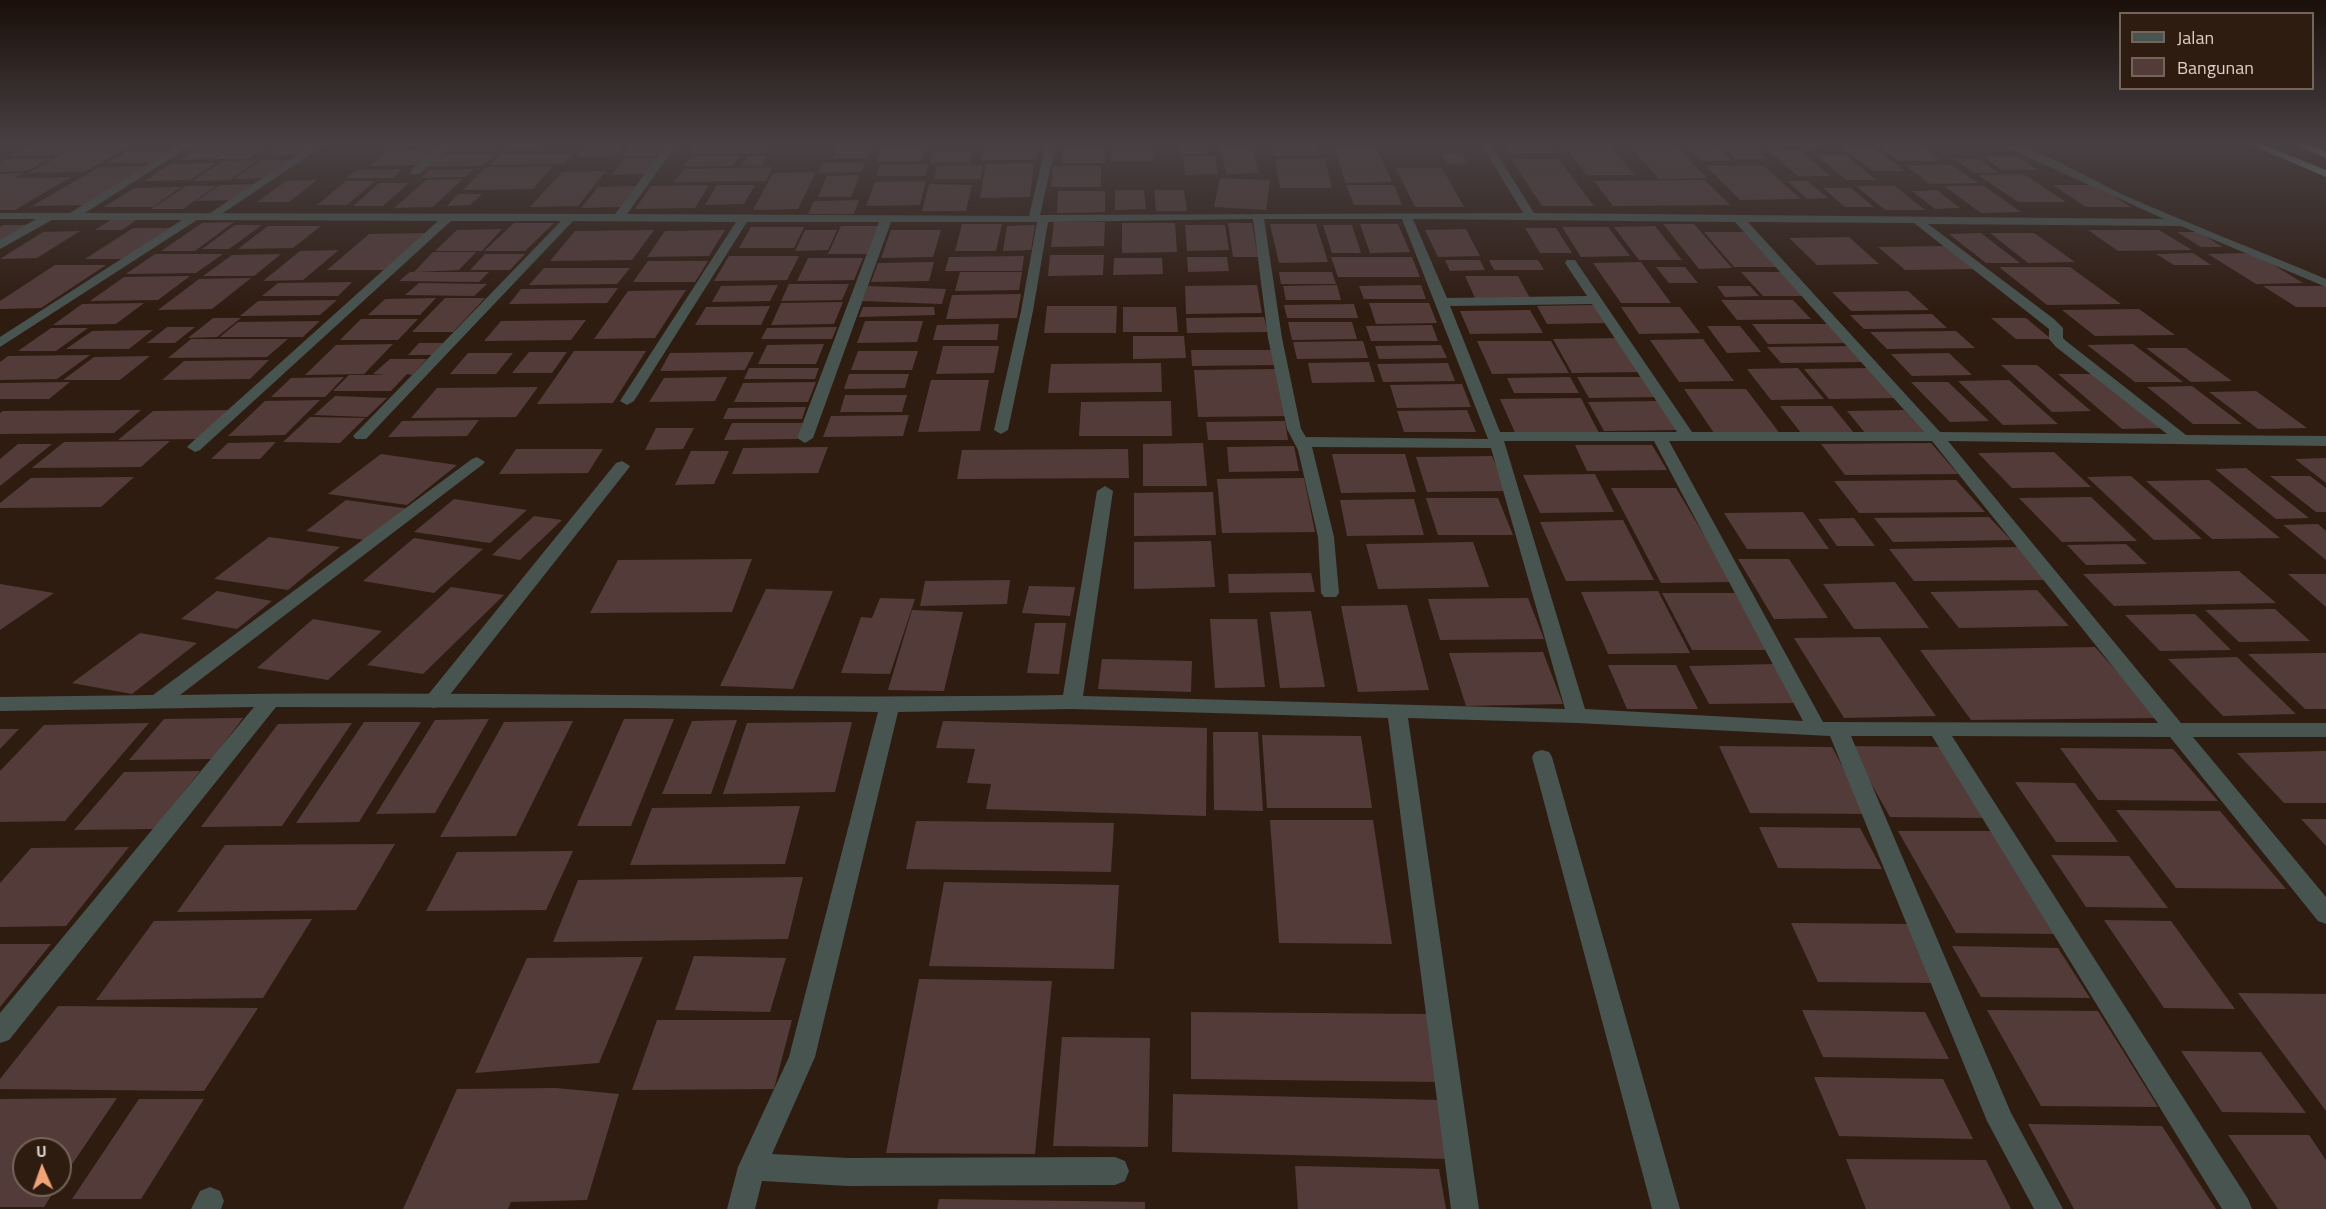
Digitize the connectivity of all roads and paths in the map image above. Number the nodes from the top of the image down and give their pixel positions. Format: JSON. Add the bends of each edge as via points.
{"nodes":[{"id":1,"x":98,"y":200,"type":"edge"},
{"id":2,"x":235,"y":200,"type":"edge"},
{"id":3,"x":631,"y":200,"type":"edge"},
{"id":4,"x":1042,"y":200,"type":"edge"},
{"id":5,"x":1521,"y":200,"type":"edge"},
{"id":6,"x":2132,"y":200,"type":"edge"},
{"id":7,"x":52,"y":215,"type":"junction"},
{"id":8,"x":197,"y":215,"type":"junction"},
{"id":9,"x":213,"y":215,"type":"junction"},
{"id":10,"x":0,"y":216,"type":"edge"},
{"id":11,"x":73,"y":216,"type":"junction"},
{"id":12,"x":450,"y":216,"type":"junction"},
{"id":13,"x":1258,"y":216,"type":"junction"},
{"id":14,"x":1406,"y":216,"type":"junction"},
{"id":15,"x":1531,"y":216,"type":"junction"},
{"id":16,"x":571,"y":217,"type":"junction"},
{"id":17,"x":619,"y":217,"type":"junction"},
{"id":18,"x":744,"y":218,"type":"junction"},
{"id":19,"x":1738,"y":218,"type":"junction"},
{"id":20,"x":886,"y":219,"type":"junction"},
{"id":21,"x":1039,"y":219,"type":"junction"},
{"id":22,"x":1915,"y":219,"type":"junction"},
{"id":23,"x":2183,"y":223,"type":"junction"},
{"id":24,"x":0,"y":244,"type":"edge"},
{"id":25,"x":1571,"y":263,"type":"dead end"},
{"id":26,"x":2326,"y":283,"type":"edge"},
{"id":27,"x":1596,"y":300,"type":"junction"},
{"id":28,"x":1442,"y":302,"type":"junction"},
{"id":29,"x":0,"y":343,"type":"edge"},
{"id":30,"x":627,"y":401,"type":"dead end"},
{"id":31,"x":1001,"y":430,"type":"dead end"},
{"id":32,"x":361,"y":436,"type":"dead end"},
{"id":33,"x":1936,"y":436,"type":"junction"},
{"id":34,"x":1659,"y":437,"type":"junction"},
{"id":35,"x":1688,"y":437,"type":"junction"},
{"id":36,"x":805,"y":438,"type":"dead end"},
{"id":37,"x":2182,"y":439,"type":"junction"},
{"id":38,"x":1495,"y":441,"type":"junction"},
{"id":39,"x":2326,"y":441,"type":"edge"},
{"id":40,"x":1302,"y":442,"type":"junction"},
{"id":41,"x":195,"y":447,"type":"dead end"},
{"id":42,"x":477,"y":462,"type":"dead end"},
{"id":43,"x":622,"y":466,"type":"dead end"},
{"id":44,"x":1105,"y":491,"type":"dead end"},
{"id":45,"x":1330,"y":593,"type":"dead end"},
{"id":46,"x":159,"y":700,"type":"junction"},
{"id":47,"x":271,"y":700,"type":"junction"},
{"id":48,"x":434,"y":701,"type":"junction"},
{"id":49,"x":1072,"y":702,"type":"junction"},
{"id":50,"x":0,"y":704,"type":"edge"},
{"id":51,"x":890,"y":705,"type":"junction"},
{"id":52,"x":1396,"y":711,"type":"junction"},
{"id":53,"x":1577,"y":716,"type":"junction"},
{"id":54,"x":1828,"y":730,"type":"junction"},
{"id":55,"x":1938,"y":730,"type":"junction"},
{"id":56,"x":2178,"y":730,"type":"junction"},
{"id":57,"x":2326,"y":730,"type":"edge"},
{"id":58,"x":1542,"y":757,"type":"dead end"},
{"id":59,"x":2326,"y":914,"type":"edge"},
{"id":60,"x":0,"y":1032,"type":"edge"},
{"id":61,"x":752,"y":1167,"type":"junction"},
{"id":62,"x":1114,"y":1172,"type":"dead end"},
{"id":63,"x":741,"y":1209,"type":"edge"},
{"id":64,"x":1465,"y":1209,"type":"edge"},
{"id":65,"x":1666,"y":1209,"type":"edge"},
{"id":66,"x":2049,"y":1209,"type":"edge"},
{"id":67,"x":2238,"y":1209,"type":"edge"}],
"edges":[{"from":1,"to":11,"type":"street"},
{"from":2,"to":9,"type":"street"},
{"from":3,"to":17,"type":"street"},
{"from":4,"to":21,"type":"street"},
{"from":5,"to":15,"type":"street"},
{"from":6,"to":23,"type":"street"},
{"from":7,"to":10,"type":"street"},
{"from":7,"to":11,"type":"street"},
{"from":7,"to":24,"type":"street"},
{"from":8,"to":9,"type":"street"},
{"from":8,"to":11,"type":"street"},
{"from":8,"to":29,"type":"street"},
{"from":9,"to":12,"type":"street"},
{"from":12,"to":16,"type":"street"},
{"from":12,"to":41,"type":"street"},
{"from":13,"to":14,"type":"street"},
{"from":13,"to":21,"type":"street"},
{"from":13,"to":40,"type":"street","via":[[1275,338],[1294,429]]},
{"from":14,"to":15,"type":"street"},
{"from":14,"to":28,"type":"street"},
{"from":15,"to":19,"type":"street"},
{"from":16,"to":17,"type":"street"},
{"from":16,"to":32,"type":"street"},
{"from":17,"to":18,"type":"street"},
{"from":18,"to":20,"type":"street"},
{"from":18,"to":30,"type":"street"},
{"from":19,"to":22,"type":"street"},
{"from":19,"to":33,"type":"street"},
{"from":20,"to":21,"type":"street"},
{"from":20,"to":36,"type":"street"},
{"from":21,"to":31,"type":"street","via":[[1027,311]]},
{"from":22,"to":23,"type":"street"},
{"from":22,"to":37,"type":"street","via":[[2049,322],[2056,328],[2056,339],[2061,344]]},
{"from":23,"to":26,"type":"street"},
{"from":25,"to":27,"type":"street"},
{"from":27,"to":28,"type":"street"},
{"from":27,"to":35,"type":"street"},
{"from":28,"to":38,"type":"street"},
{"from":33,"to":35,"type":"street"},
{"from":33,"to":37,"type":"street"},
{"from":33,"to":56,"type":"street"},
{"from":34,"to":35,"type":"street"},
{"from":34,"to":38,"type":"street"},
{"from":34,"to":54,"type":"street","via":[[1735,581]]},
{"from":37,"to":39,"type":"street"},
{"from":38,"to":40,"type":"street"},
{"from":38,"to":53,"type":"street"},
{"from":40,"to":45,"type":"street","via":[[1326,537]]},
{"from":42,"to":46,"type":"street"},
{"from":43,"to":48,"type":"street"},
{"from":44,"to":49,"type":"street"},
{"from":46,"to":47,"type":"street"},
{"from":46,"to":50,"type":"street"},
{"from":47,"to":48,"type":"street"},
{"from":47,"to":60,"type":"street"},
{"from":48,"to":51,"type":"street"},
{"from":49,"to":51,"type":"street"},
{"from":49,"to":52,"type":"street"},
{"from":51,"to":61,"type":"street","via":[[802,1057]]},
{"from":52,"to":53,"type":"street"},
{"from":52,"to":64,"type":"street"},
{"from":53,"to":54,"type":"street"},
{"from":54,"to":55,"type":"street"},
{"from":54,"to":66,"type":"street","via":[[2001,1121]]},
{"from":55,"to":56,"type":"street"},
{"from":55,"to":67,"type":"street"},
{"from":56,"to":57,"type":"street"},
{"from":56,"to":59,"type":"street"},
{"from":58,"to":65,"type":"street"},
{"from":61,"to":62,"type":"street","via":[[848,1172]]},
{"from":61,"to":63,"type":"street"}]}
